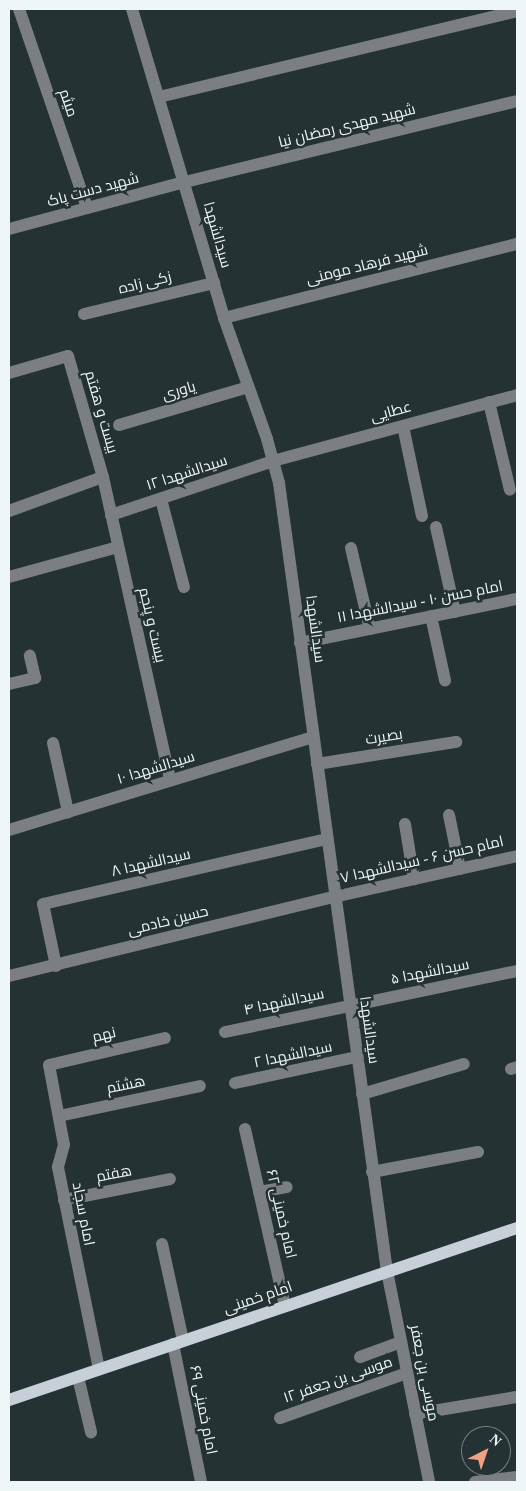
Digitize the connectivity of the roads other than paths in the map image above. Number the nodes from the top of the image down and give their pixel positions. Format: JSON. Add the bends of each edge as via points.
{"nodes":[{"id":1,"x":19,"y":9,"type":"edge"},
{"id":2,"x":132,"y":9,"type":"edge"},
{"id":3,"x":517,"y":11,"type":"edge"},
{"id":4,"x":159,"y":97,"type":"junction"},
{"id":5,"x":517,"y":101,"type":"edge"},
{"id":6,"x":185,"y":182,"type":"junction"},
{"id":7,"x":87,"y":208,"type":"junction"},
{"id":8,"x":9,"y":229,"type":"edge"},
{"id":9,"x":517,"y":244,"type":"edge"},
{"id":10,"x":214,"y":283,"type":"junction"},
{"id":11,"x":84,"y":314,"type":"dead end"},
{"id":12,"x":224,"y":318,"type":"junction"},
{"id":13,"x":9,"y":374,"type":"edge"},
{"id":14,"x":248,"y":387,"type":"junction"},
{"id":15,"x":517,"y":395,"type":"edge"},
{"id":16,"x":489,"y":402,"type":"junction"},
{"id":17,"x":119,"y":425,"type":"dead end"},
{"id":18,"x":403,"y":426,"type":"junction"},
{"id":19,"x":273,"y":462,"type":"junction"},
{"id":20,"x":103,"y":477,"type":"junction"},
{"id":21,"x":510,"y":490,"type":"dead end"},
{"id":22,"x":161,"y":499,"type":"junction"},
{"id":23,"x":9,"y":511,"type":"edge"},
{"id":24,"x":111,"y":515,"type":"junction"},
{"id":25,"x":422,"y":516,"type":"dead end"},
{"id":26,"x":436,"y":527,"type":"dead end"},
{"id":27,"x":118,"y":547,"type":"junction"},
{"id":28,"x":351,"y":548,"type":"dead end"},
{"id":29,"x":9,"y":576,"type":"edge"},
{"id":30,"x":184,"y":587,"type":"dead end"},
{"id":31,"x":517,"y":599,"type":"edge"},
{"id":32,"x":455,"y":612,"type":"junction"},
{"id":33,"x":431,"y":616,"type":"junction"},
{"id":34,"x":370,"y":629,"type":"junction"},
{"id":35,"x":300,"y":643,"type":"junction"},
{"id":36,"x":30,"y":656,"type":"dead end"},
{"id":37,"x":445,"y":680,"type":"dead end"},
{"id":38,"x":9,"y":684,"type":"edge"},
{"id":39,"x":313,"y":737,"type":"junction"},
{"id":40,"x":456,"y":742,"type":"dead end"},
{"id":41,"x":53,"y":743,"type":"dead end"},
{"id":42,"x":317,"y":764,"type":"junction"},
{"id":43,"x":170,"y":780,"type":"junction"},
{"id":44,"x":68,"y":812,"type":"junction"},
{"id":45,"x":448,"y":815,"type":"dead end"},
{"id":46,"x":406,"y":824,"type":"dead end"},
{"id":47,"x":9,"y":830,"type":"edge"},
{"id":48,"x":326,"y":839,"type":"junction"},
{"id":49,"x":517,"y":856,"type":"edge"},
{"id":50,"x":460,"y":869,"type":"junction"},
{"id":51,"x":414,"y":879,"type":"junction"},
{"id":52,"x":334,"y":897,"type":"junction"},
{"id":53,"x":56,"y":966,"type":"junction"},
{"id":54,"x":517,"y":971,"type":"edge"},
{"id":55,"x":9,"y":976,"type":"edge"},
{"id":56,"x":349,"y":1005,"type":"junction"},
{"id":57,"x":225,"y":1032,"type":"dead end"},
{"id":58,"x":165,"y":1038,"type":"dead end"},
{"id":59,"x":356,"y":1058,"type":"junction"},
{"id":60,"x":464,"y":1064,"type":"dead end"},
{"id":61,"x":49,"y":1065,"type":"joint"},
{"id":62,"x":236,"y":1083,"type":"dead end"},
{"id":63,"x":200,"y":1086,"type":"dead end"},
{"id":64,"x":362,"y":1094,"type":"junction"},
{"id":65,"x":59,"y":1116,"type":"junction"},
{"id":66,"x":245,"y":1129,"type":"dead end"},
{"id":67,"x":478,"y":1152,"type":"dead end"},
{"id":68,"x":372,"y":1172,"type":"junction"},
{"id":69,"x":170,"y":1179,"type":"dead end"},
{"id":70,"x":287,"y":1186,"type":"dead end"},
{"id":71,"x":259,"y":1192,"type":"junction"},
{"id":72,"x":64,"y":1200,"type":"junction"},
{"id":73,"x":517,"y":1228,"type":"edge"},
{"id":74,"x":162,"y":1244,"type":"dead end"},
{"id":75,"x":387,"y":1271,"type":"junction"},
{"id":76,"x":284,"y":1306,"type":"junction"},
{"id":77,"x":178,"y":1342,"type":"junction"},
{"id":78,"x":401,"y":1342,"type":"junction"},
{"id":79,"x":360,"y":1357,"type":"dead end"},
{"id":80,"x":98,"y":1370,"type":"junction"},
{"id":81,"x":407,"y":1373,"type":"junction"},
{"id":82,"x":78,"y":1377,"type":"junction"},
{"id":83,"x":517,"y":1397,"type":"edge"},
{"id":84,"x":9,"y":1400,"type":"edge"},
{"id":85,"x":415,"y":1414,"type":"junction"},
{"id":86,"x":280,"y":1418,"type":"dead end"},
{"id":87,"x":92,"y":1432,"type":"dead end"},
{"id":88,"x":517,"y":1477,"type":"edge"},
{"id":89,"x":201,"y":1482,"type":"edge"},
{"id":90,"x":428,"y":1482,"type":"edge"},
{"id":91,"x":475,"y":1482,"type":"edge"}],
"edges":[{"from":1,"to":7,"type":"street","name":"میثم"},
{"from":2,"to":4,"type":"street","name":"سیدالشهدا"},
{"from":3,"to":4,"type":"street"},
{"from":4,"to":6,"type":"street","name":"سیدالشهدا"},
{"from":5,"to":6,"type":"street","name":"شهید مهدی رمضان نیا"},
{"from":6,"to":7,"type":"street","name":"شهید دست پاک"},
{"from":6,"to":10,"type":"street","name":"سیدالشهدا"},
{"from":7,"to":8,"type":"street","name":"شهید دست پاک"},
{"from":9,"to":12,"type":"street","name":"شهید فرهاد مومنی"},
{"from":10,"to":11,"type":"street","name":"زکی زاده"},
{"from":10,"to":12,"type":"street","name":"سیدالشهدا"},
{"from":12,"to":14,"type":"street","name":"سیدالشهدا"},
{"from":13,"to":20,"type":"street","name":"بیست و هفتم","via":[[68,356]]},
{"from":14,"to":17,"type":"street","name":"یاوری"},
{"from":14,"to":19,"type":"street","name":"سیدالشهدا"},
{"from":15,"to":16,"type":"street","name":"عطایی"},
{"from":16,"to":18,"type":"street","name":"عطایی"},
{"from":16,"to":21,"type":"street"},
{"from":18,"to":19,"type":"street","name":"عطایی"},
{"from":18,"to":25,"type":"street"},
{"from":19,"to":22,"type":"street","name":"سیدالشهدا ۱۲"},
{"from":19,"to":35,"type":"street","name":"سیدالشهدا","via":[[285,518]]},
{"from":20,"to":23,"type":"street"},
{"from":20,"to":24,"type":"street","name":"بیست و پنجم"},
{"from":22,"to":24,"type":"street","name":"سیدالشهدا ۱۲"},
{"from":22,"to":30,"type":"street"},
{"from":24,"to":27,"type":"street","name":"بیست و پنجم"},
{"from":26,"to":32,"type":"street"},
{"from":27,"to":29,"type":"street"},
{"from":27,"to":43,"type":"street","name":"بیست و پنجم"},
{"from":28,"to":34,"type":"street"},
{"from":31,"to":32,"type":"street","name":"امام حسن ۱۰ - سیدالشهدا ۱۱"},
{"from":32,"to":33,"type":"street","name":"امام حسن ۱۰ - سیدالشهدا ۱۱"},
{"from":33,"to":34,"type":"street","name":"امام حسن ۱۰ - سیدالشهدا ۱۱"},
{"from":33,"to":37,"type":"street"},
{"from":34,"to":35,"type":"street","name":"امام حسن ۱۰ - سیدالشهدا ۱۱"},
{"from":35,"to":39,"type":"street","name":"سیدالشهدا"},
{"from":36,"to":38,"type":"street","via":[[34,678]]},
{"from":39,"to":42,"type":"street","name":"سیدالشهدا"},
{"from":39,"to":43,"type":"street","name":"سیدالشهدا ۱۰"},
{"from":40,"to":42,"type":"street","name":"بصیرت"},
{"from":41,"to":44,"type":"street"},
{"from":42,"to":48,"type":"street","name":"سیدالشهدا"},
{"from":43,"to":44,"type":"street","name":"سیدالشهدا ۱۰"},
{"from":44,"to":47,"type":"street","name":"سیدالشهدا ۱۰"},
{"from":45,"to":50,"type":"street"},
{"from":46,"to":51,"type":"street"},
{"from":48,"to":52,"type":"street","name":"سیدالشهدا"},
{"from":48,"to":53,"type":"street","name":"سیدالشهدا ۸","via":[[43,904]]},
{"from":49,"to":50,"type":"street","name":"امام حسن ۶ - سیدالشهدا ۷"},
{"from":50,"to":51,"type":"street","name":"امام حسن ۶ - سیدالشهدا ۷"},
{"from":51,"to":52,"type":"street","name":"امام حسن ۶ - سیدالشهدا ۷"},
{"from":52,"to":53,"type":"street","name":"حسین خادمی"},
{"from":52,"to":56,"type":"street","name":"سیدالشهدا"},
{"from":53,"to":55,"type":"street","name":"حسین خادمی"},
{"from":54,"to":56,"type":"street","name":"سیدالشهدا ۵"},
{"from":56,"to":57,"type":"street","name":"سیدالشهدا ۴"},
{"from":56,"to":59,"type":"street","name":"سیدالشهدا"},
{"from":58,"to":61,"type":"street","name":"نهم"},
{"from":59,"to":62,"type":"street","name":"سیدالشهدا ۲"},
{"from":59,"to":64,"type":"street","name":"سیدالشهدا"},
{"from":60,"to":64,"type":"street"},
{"from":61,"to":65,"type":"street","name":"امام سجاد"},
{"from":63,"to":65,"type":"street","name":"هشتم"},
{"from":64,"to":68,"type":"street","name":"سیدالشهدا"},
{"from":65,"to":72,"type":"street","name":"امام سجاد","via":[[64,1145],[58,1167]]},
{"from":66,"to":71,"type":"street","name":"امام خمینی ۶۲"},
{"from":67,"to":68,"type":"street"},
{"from":68,"to":75,"type":"street","name":"سیدالشهدا"},
{"from":69,"to":72,"type":"street","name":"هفتم"},
{"from":70,"to":71,"type":"street"},
{"from":71,"to":76,"type":"street","name":"امام خمینی ۶۲"},
{"from":72,"to":80,"type":"street","name":"امام سجاد"},
{"from":73,"to":75,"type":"main road","name":"امام خمینی"},
{"from":74,"to":77,"type":"street","name":"امام خمینی ۶۹"},
{"from":75,"to":76,"type":"main road","name":"امام خمینی"},
{"from":75,"to":78,"type":"street","name":"موسی بن جعفر"},
{"from":76,"to":77,"type":"main road","name":"امام خمینی"},
{"from":77,"to":80,"type":"main road","name":"امام خمینی"},
{"from":77,"to":89,"type":"street","name":"امام خمینی ۶۹"},
{"from":78,"to":79,"type":"street"},
{"from":78,"to":81,"type":"street","name":"موسی بن جعفر"},
{"from":80,"to":82,"type":"main road","name":"امام خمینی"},
{"from":81,"to":85,"type":"street","name":"موسی بن جعفر"},
{"from":81,"to":86,"type":"street","name":"موسی بن جعفر ۱۲"},
{"from":82,"to":84,"type":"main road","name":"امام خمینی"},
{"from":82,"to":87,"type":"street"},
{"from":83,"to":85,"type":"street"},
{"from":85,"to":90,"type":"street","name":"موسی بن جعفر"},
{"from":88,"to":91,"type":"street"}]}
